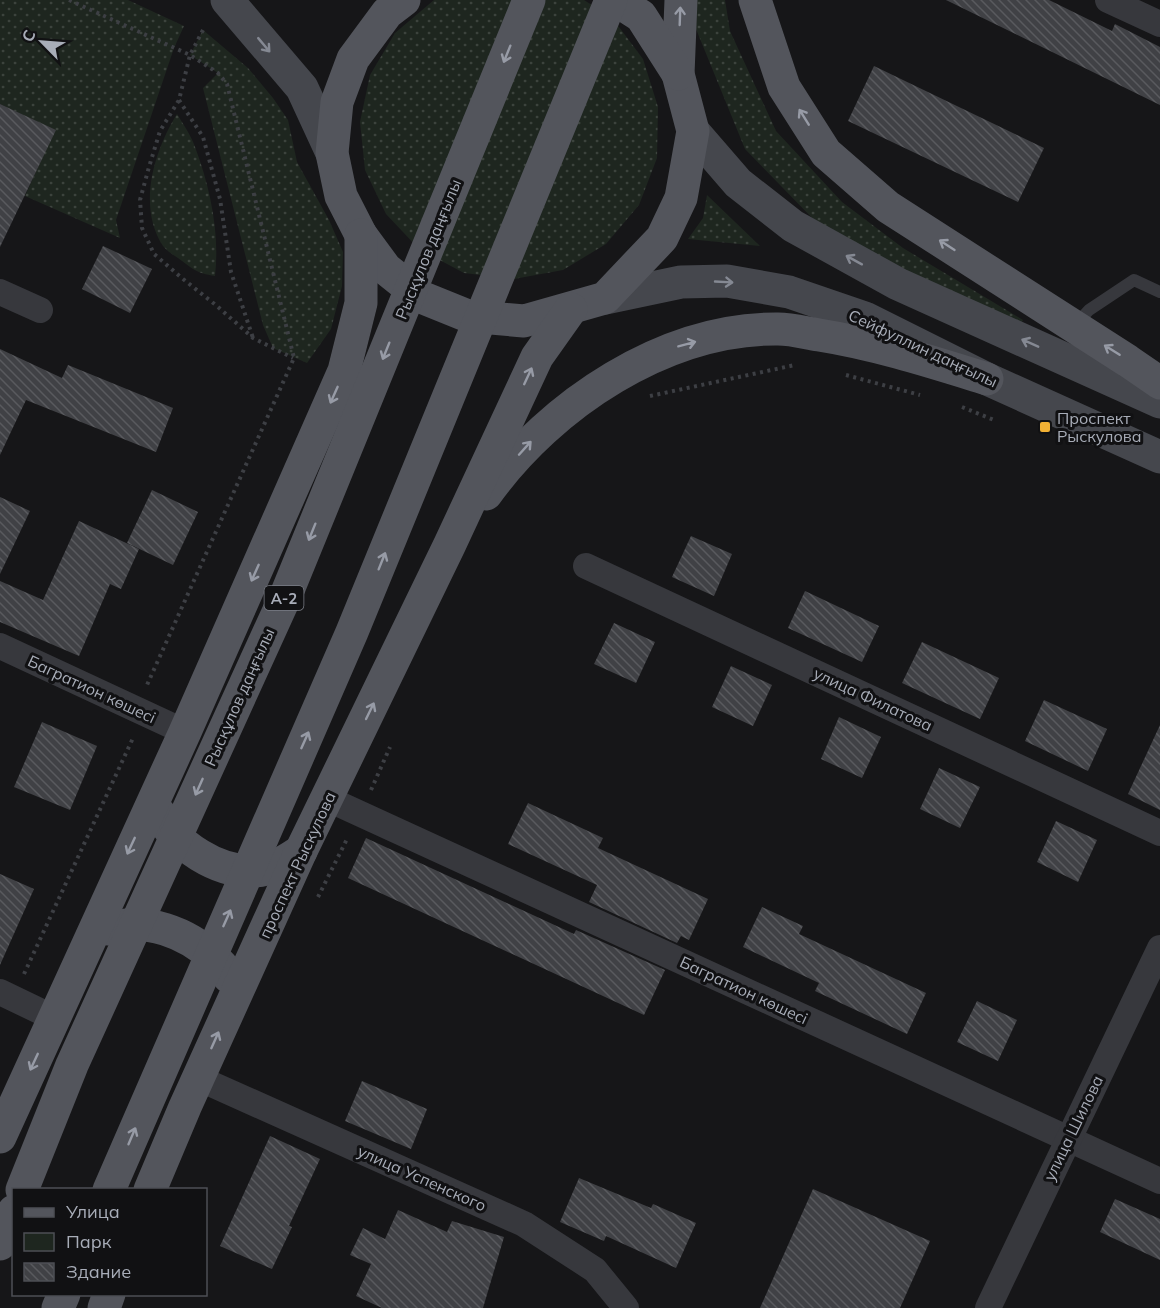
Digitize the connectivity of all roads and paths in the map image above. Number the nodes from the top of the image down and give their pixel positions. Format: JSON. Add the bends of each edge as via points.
{"nodes":[{"id":1,"x":69,"y":0,"type":"edge"},
{"id":2,"x":226,"y":0,"type":"edge"},
{"id":3,"x":404,"y":0,"type":"edge"},
{"id":4,"x":529,"y":0,"type":"edge"},
{"id":5,"x":611,"y":0,"type":"edge"},
{"id":6,"x":616,"y":0,"type":"edge"},
{"id":7,"x":681,"y":0,"type":"edge"},
{"id":8,"x":755,"y":0,"type":"edge"},
{"id":9,"x":1108,"y":0,"type":"edge"},
{"id":10,"x":1160,"y":24,"type":"edge"},
{"id":11,"x":203,"y":30,"type":"dead end"},
{"id":12,"x":190,"y":55,"type":"junction"},
{"id":13,"x":678,"y":74,"type":"junction"},
{"id":14,"x":179,"y":100,"type":"junction"},
{"id":15,"x":693,"y":131,"type":"junction"},
{"id":16,"x":332,"y":153,"type":"junction"},
{"id":17,"x":361,"y":235,"type":"junction"},
{"id":18,"x":0,"y":292,"type":"edge"},
{"id":19,"x":1160,"y":292,"type":"edge"},
{"id":20,"x":605,"y":298,"type":"junction"},
{"id":21,"x":571,"y":309,"type":"junction"},
{"id":22,"x":40,"y":310,"type":"dead end"},
{"id":23,"x":1073,"y":326,"type":"junction"},
{"id":24,"x":253,"y":338,"type":"junction"},
{"id":25,"x":294,"y":358,"type":"junction"},
{"id":26,"x":802,"y":363,"type":"dead end"},
{"id":27,"x":836,"y":372,"type":"dead end"},
{"id":28,"x":987,"y":379,"type":"junction"},
{"id":29,"x":1160,"y":383,"type":"edge"},
{"id":30,"x":928,"y":397,"type":"dead end"},
{"id":31,"x":641,"y":402,"type":"dead end"},
{"id":32,"x":1160,"y":402,"type":"edge"},
{"id":33,"x":961,"y":407,"type":"dead end"},
{"id":34,"x":1003,"y":423,"type":"dead end"},
{"id":35,"x":1160,"y":457,"type":"edge"},
{"id":36,"x":450,"y":544,"type":"junction"},
{"id":37,"x":586,"y":566,"type":"dead end"},
{"id":38,"x":0,"y":646,"type":"edge"},
{"id":39,"x":140,"y":711,"type":"junction"},
{"id":40,"x":185,"y":732,"type":"junction"},
{"id":41,"x":393,"y":739,"type":"dead end"},
{"id":42,"x":153,"y":798,"type":"junction"},
{"id":43,"x":328,"y":799,"type":"junction"},
{"id":44,"x":360,"y":813,"type":"junction"},
{"id":45,"x":1160,"y":833,"type":"edge"},
{"id":46,"x":302,"y":851,"type":"junction"},
{"id":47,"x":90,"y":936,"type":"junction"},
{"id":48,"x":1160,"y":948,"type":"edge"},
{"id":49,"x":7,"y":995,"type":"edge"},
{"id":50,"x":235,"y":996,"type":"junction"},
{"id":51,"x":54,"y":1018,"type":"junction"},
{"id":52,"x":198,"y":1078,"type":"junction"},
{"id":53,"x":0,"y":1137,"type":"edge"},
{"id":54,"x":1068,"y":1138,"type":"junction"},
{"id":55,"x":1160,"y":1180,"type":"edge"},
{"id":56,"x":23,"y":1188,"type":"edge"},
{"id":57,"x":110,"y":1188,"type":"edge"},
{"id":58,"x":151,"y":1188,"type":"edge"},
{"id":59,"x":12,"y":1216,"type":"edge"},
{"id":60,"x":0,"y":1244,"type":"edge"},
{"id":61,"x":626,"y":1308,"type":"edge"},
{"id":62,"x":988,"y":1308,"type":"edge"}],
"edges":[{"from":1,"to":12,"type":"path"},
{"from":2,"to":16,"type":"main road","one_way":true,"via":[[302,88]]},
{"from":3,"to":16,"type":"main road","via":[[387,13],[353,59],[337,102]]},
{"from":4,"to":56,"type":"main road","name":"Рысқұлов даңғылы","number":"A-2","one_way":true,"bridge":true,"via":[[286,595],[72,1065]]},
{"from":57,"to":5,"type":"main road","one_way":true,"bridge":true,"via":[[352,632]]},
{"from":6,"to":13,"type":"main road","via":[[641,16]]},
{"from":13,"to":7,"type":"main road","one_way":true},
{"from":23,"to":8,"type":"main road","one_way":true,"via":[[888,207],[826,153],[784,87]]},
{"from":9,"to":10,"type":"street"},
{"from":11,"to":12,"type":"path"},
{"from":12,"to":14,"type":"path"},
{"from":12,"to":25,"type":"path","via":[[218,73],[227,84]]},
{"from":13,"to":15,"type":"main road"},
{"from":14,"to":24,"type":"path","via":[[203,137],[220,199],[231,272]]},
{"from":14,"to":24,"type":"path","via":[[160,131],[149,167],[140,200],[142,228],[154,254]]},
{"from":15,"to":20,"type":"main road","via":[[681,198],[662,238]]},
{"from":32,"to":15,"type":"main road","one_way":true,"via":[[898,284],[793,226],[738,183]]},
{"from":16,"to":17,"type":"main road","via":[[341,196]]},
{"from":17,"to":21,"type":"main road","via":[[386,269],[421,297],[468,316],[524,321]]},
{"from":17,"to":40,"type":"main road","one_way":true,"via":[[361,303],[344,371]]},
{"from":18,"to":22,"type":"street"},
{"from":19,"to":23,"type":"lane","via":[[1134,280],[1089,310]]},
{"from":20,"to":21,"type":"main road"},
{"from":20,"to":28,"type":"main road","name":"Сейфуллин даңғылы","one_way":true,"via":[[681,282],[727,281],[789,291],[865,318]]},
{"from":36,"to":21,"type":"main road","one_way":true,"via":[[537,357]]},
{"from":29,"to":23,"type":"main road","one_way":true},
{"from":24,"to":25,"type":"path"},
{"from":25,"to":39,"type":"path"},
{"from":26,"to":31,"type":"path","via":[[651,396]]},
{"from":27,"to":30,"type":"path"},
{"from":28,"to":35,"type":"main road","name":"Сейфуллин даңғылы"},
{"from":36,"to":28,"type":"main road","one_way":true,"via":[[496,481],[541,431],[579,399],[678,347],[727,334],[779,329],[843,339]]},
{"from":33,"to":34,"type":"path"},
{"from":43,"to":36,"type":"main road","name":"проспект Рыскулова","one_way":true},
{"from":37,"to":45,"type":"street","name":"улица Филатова"},
{"from":38,"to":39,"type":"street","name":"Багратион көшесі"},
{"from":39,"to":40,"type":"street","name":"Багратион көшесі"},
{"from":39,"to":49,"type":"path"},
{"from":40,"to":42,"type":"main road"},
{"from":41,"to":44,"type":"path"},
{"from":42,"to":46,"type":"main road","via":[[160,816],[185,845],[232,869],[255,871],[278,866]]},
{"from":42,"to":47,"type":"main road","one_way":true},
{"from":43,"to":44,"type":"street","name":"Багратион көшесі"},
{"from":43,"to":46,"type":"main road","name":"проспект Рыскулова"},
{"from":44,"to":54,"type":"street","name":"Багратион көшесі"},
{"from":46,"to":50,"type":"main road","name":"проспект Рыскулова"},
{"from":47,"to":50,"type":"main road","via":[[121,925],[177,933],[202,947],[227,970]]},
{"from":47,"to":51,"type":"main road"},
{"from":48,"to":54,"type":"street","name":"улица Шилова"},
{"from":49,"to":51,"type":"street"},
{"from":52,"to":50,"type":"main road","name":"проспект Рыскулова","one_way":true},
{"from":51,"to":53,"type":"main road","one_way":true},
{"from":52,"to":58,"type":"main road","name":"проспект Рыскулова"},
{"from":52,"to":61,"type":"street","name":"улица Успенского","via":[[524,1224],[595,1270]]},
{"from":54,"to":55,"type":"street","name":"Багратион көшесі"},
{"from":54,"to":62,"type":"street","name":"улица Шилова"},
{"from":59,"to":60,"type":"main road"}]}
